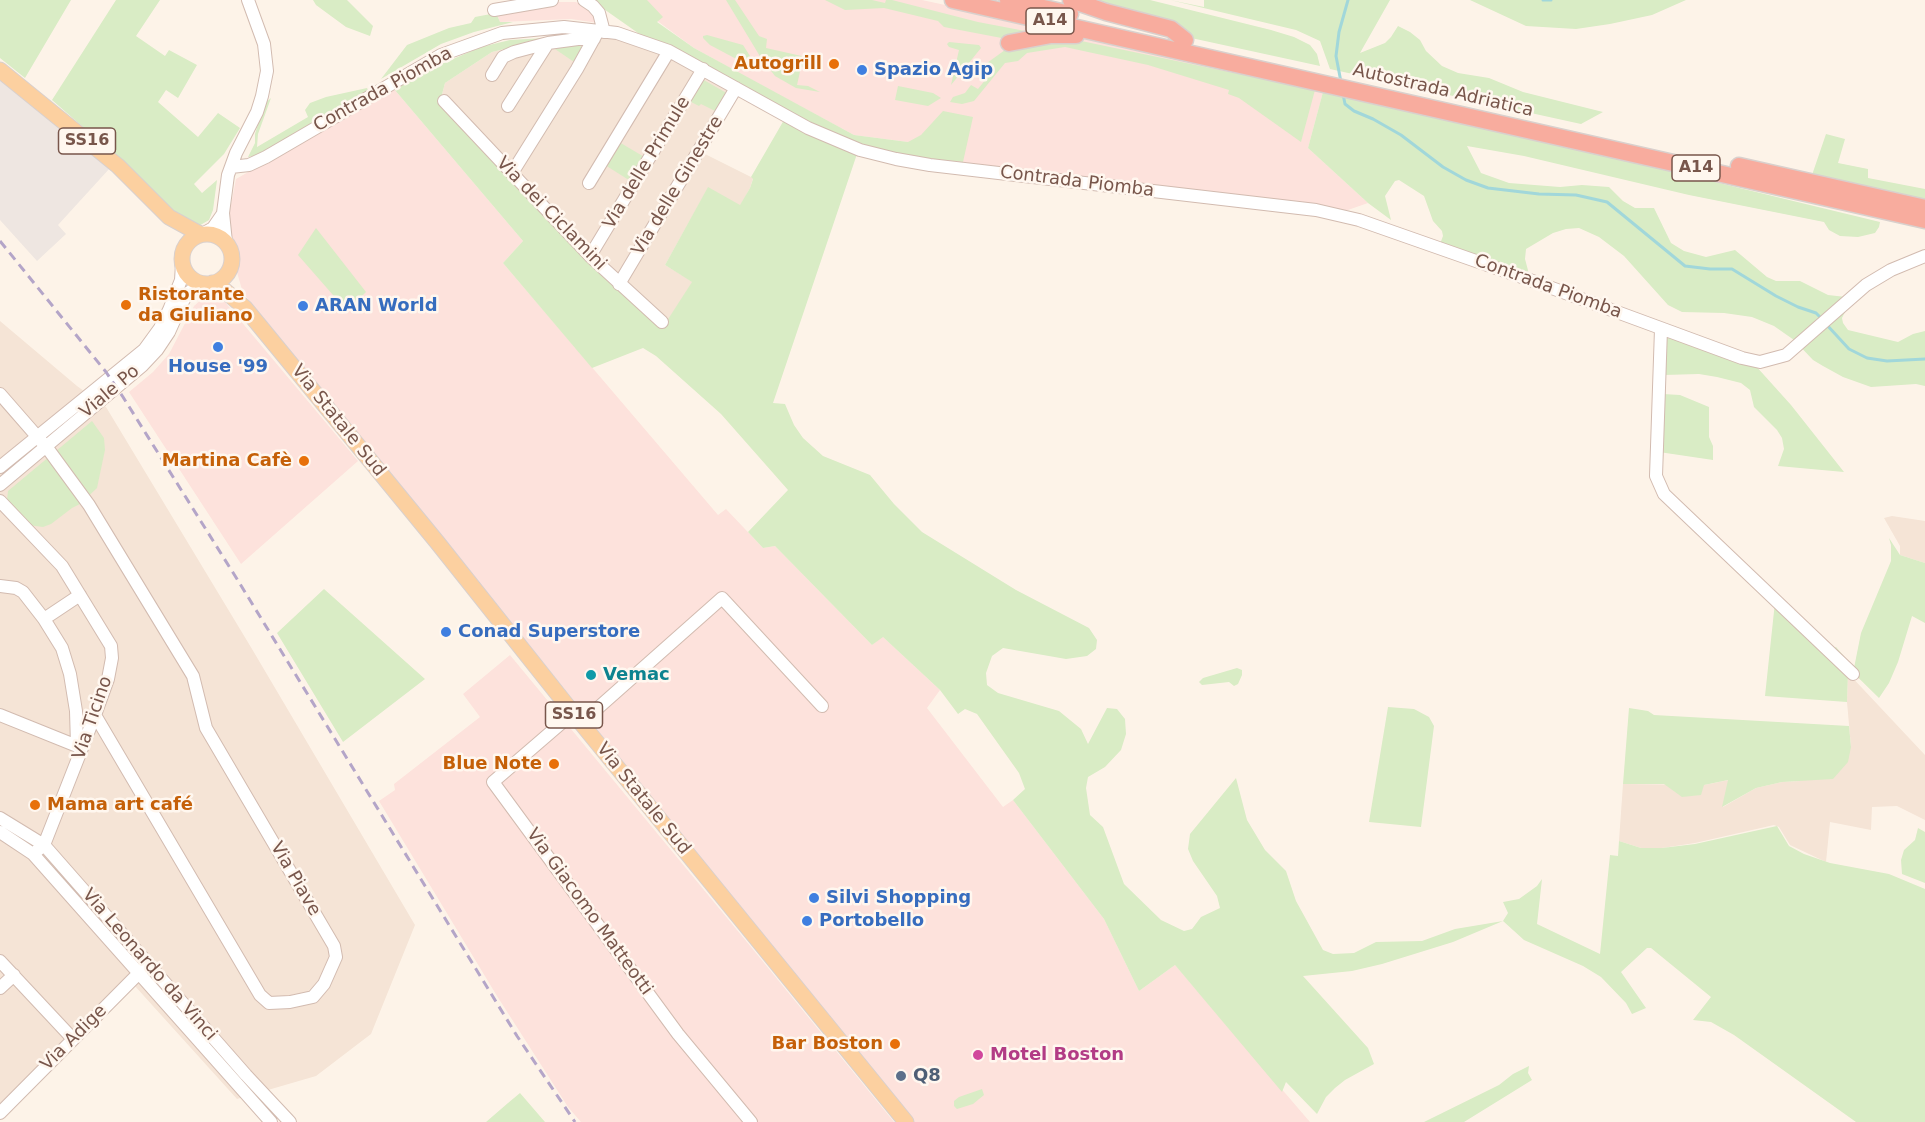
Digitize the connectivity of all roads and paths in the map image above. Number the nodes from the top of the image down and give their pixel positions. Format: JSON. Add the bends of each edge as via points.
{"nodes":[{"id":1,"x":248,"y":0,"type":"edge"},
{"id":2,"x":552,"y":0,"type":"edge"},
{"id":3,"x":584,"y":0,"type":"edge"},
{"id":4,"x":953,"y":0,"type":"edge"},
{"id":5,"x":1008,"y":0,"type":"edge"},
{"id":6,"x":1071,"y":0,"type":"edge"},
{"id":7,"x":494,"y":10,"type":"dead end"},
{"id":8,"x":599,"y":34,"type":"junction"},
{"id":9,"x":1185,"y":40,"type":"junction"},
{"id":10,"x":1009,"y":42,"type":"dead end"},
{"id":11,"x":548,"y":43,"type":"junction"},
{"id":12,"x":1147,"y":43,"type":"junction"},
{"id":13,"x":669,"y":51,"type":"junction"},
{"id":14,"x":703,"y":69,"type":"junction"},
{"id":15,"x":0,"y":70,"type":"edge"},
{"id":16,"x":492,"y":75,"type":"dead end"},
{"id":17,"x":736,"y":88,"type":"junction"},
{"id":18,"x":444,"y":101,"type":"dead end"},
{"id":19,"x":508,"y":106,"type":"dead end"},
{"id":20,"x":1472,"y":112,"type":"junction"},
{"id":21,"x":231,"y":167,"type":"junction"},
{"id":22,"x":512,"y":172,"type":"junction"},
{"id":23,"x":589,"y":183,"type":"dead end"},
{"id":24,"x":1925,"y":208,"type":"edge"},
{"id":25,"x":223,"y":213,"type":"junction"},
{"id":26,"x":169,"y":217,"type":"junction"},
{"id":27,"x":1925,"y":220,"type":"edge"},
{"id":28,"x":202,"y":234,"type":"junction"},
{"id":29,"x":226,"y":242,"type":"junction"},
{"id":30,"x":590,"y":256,"type":"junction"},
{"id":31,"x":183,"y":257,"type":"junction"},
{"id":32,"x":1922,"y":258,"type":"edge"},
{"id":33,"x":232,"y":261,"type":"junction"},
{"id":34,"x":207,"y":283,"type":"junction"},
{"id":35,"x":619,"y":284,"type":"junction"},
{"id":36,"x":244,"y":308,"type":"junction"},
{"id":37,"x":662,"y":322,"type":"dead end"},
{"id":38,"x":1661,"y":329,"type":"junction"},
{"id":39,"x":0,"y":394,"type":"edge"},
{"id":40,"x":36,"y":436,"type":"junction"},
{"id":41,"x":45,"y":447,"type":"junction"},
{"id":42,"x":0,"y":467,"type":"edge"},
{"id":43,"x":0,"y":485,"type":"edge"},
{"id":44,"x":0,"y":501,"type":"edge"},
{"id":45,"x":0,"y":586,"type":"edge"},
{"id":46,"x":80,"y":595,"type":"junction"},
{"id":47,"x":44,"y":619,"type":"junction"},
{"id":48,"x":1853,"y":674,"type":"dead end"},
{"id":49,"x":822,"y":706,"type":"dead end"},
{"id":50,"x":0,"y":715,"type":"edge"},
{"id":51,"x":95,"y":715,"type":"junction"},
{"id":52,"x":577,"y":718,"type":"junction"},
{"id":53,"x":80,"y":746,"type":"junction"},
{"id":54,"x":0,"y":818,"type":"edge"},
{"id":55,"x":0,"y":832,"type":"edge"},
{"id":56,"x":44,"y":845,"type":"junction"},
{"id":57,"x":33,"y":854,"type":"junction"},
{"id":58,"x":0,"y":961,"type":"edge"},
{"id":59,"x":144,"y":968,"type":"junction"},
{"id":60,"x":14,"y":975,"type":"junction"},
{"id":61,"x":0,"y":988,"type":"edge"},
{"id":62,"x":73,"y":1039,"type":"junction"},
{"id":63,"x":0,"y":1113,"type":"edge"},
{"id":64,"x":272,"y":1122,"type":"edge"},
{"id":65,"x":290,"y":1122,"type":"edge"},
{"id":66,"x":751,"y":1122,"type":"edge"},
{"id":67,"x":906,"y":1122,"type":"edge"}],
"edges":[{"from":1,"to":21,"type":"street","via":[[264,44],[266,82],[257,112]]},
{"from":2,"to":7,"type":"street"},
{"from":3,"to":8,"type":"street","via":[[599,13]]},
{"from":4,"to":12,"type":"highway","name":"Autostrada Adriatica","number":"A14"},
{"from":5,"to":9,"type":"highway","name":"Autostrada Adriatica","number":"A14"},
{"from":6,"to":9,"type":"highway","via":[[1171,30]]},
{"from":8,"to":11,"type":"street"},
{"from":8,"to":13,"type":"street","name":"Contrada Piomba","via":[[635,38]]},
{"from":8,"to":21,"type":"street","name":"Contrada Piomba","via":[[564,27],[488,37],[441,55],[266,157],[249,165]]},
{"from":8,"to":22,"type":"street"},
{"from":9,"to":20,"type":"highway","name":"Autostrada Adriatica","number":"A14"},
{"from":10,"to":12,"type":"highway","via":[[1062,34],[1137,48]]},
{"from":11,"to":16,"type":"street","via":[[503,57]]},
{"from":11,"to":19,"type":"street"},
{"from":12,"to":20,"type":"highway","name":"Autostrada Adriatica","number":"A14"},
{"from":13,"to":14,"type":"street","name":"Contrada Piomba"},
{"from":13,"to":23,"type":"street"},
{"from":14,"to":17,"type":"street","name":"Contrada Piomba"},
{"from":14,"to":30,"type":"street","name":"Via delle Primule"},
{"from":15,"to":26,"type":"main road","number":"SS16","via":[[118,166]]},
{"from":17,"to":35,"type":"street","name":"Via delle Ginestre"},
{"from":17,"to":38,"type":"street","name":"Contrada Piomba","via":[[830,138],[896,159],[1316,210],[1359,220]]},
{"from":18,"to":22,"type":"street","name":"Via dei Ciclamini"},
{"from":20,"to":24,"type":"highway","name":"Autostrada Adriatica","number":"A14"},
{"from":20,"to":27,"type":"highway","name":"Autostrada Adriatica","number":"A14"},
{"from":21,"to":25,"type":"street"},
{"from":22,"to":30,"type":"street","name":"Via dei Ciclamini"},
{"from":25,"to":28,"type":"street","via":[[213,228]]},
{"from":25,"to":29,"type":"street"},
{"from":26,"to":28,"type":"main road","number":"SS16"},
{"from":26,"to":31,"type":"main road","number":"SS16","via":[[178,231]]},
{"from":28,"to":29,"type":"main road","number":"SS16","via":[[216,235]]},
{"from":28,"to":31,"type":"main road","via":[[189,240]]},
{"from":29,"to":33,"type":"main road","number":"SS16"},
{"from":30,"to":35,"type":"street","name":"Via dei Ciclamini"},
{"from":31,"to":34,"type":"main road","number":"SS16","via":[[189,276]]},
{"from":31,"to":40,"type":"street","name":"Viale Po","via":[[181,280],[149,345]]},
{"from":32,"to":38,"type":"street","name":"Contrada Piomba","via":[[1866,285],[1786,355],[1760,362]]},
{"from":33,"to":34,"type":"main road","via":[[224,278]]},
{"from":33,"to":36,"type":"main road","number":"SS16","via":[[235,286]]},
{"from":34,"to":36,"type":"main road","number":"SS16","via":[[224,290]]},
{"from":34,"to":41,"type":"street","name":"Viale Po","via":[[188,293],[169,332],[149,359]]},
{"from":35,"to":37,"type":"street","name":"Via dei Ciclamini"},
{"from":36,"to":52,"type":"main road","name":"Via Statale Sud","number":"SS16"},
{"from":38,"to":48,"type":"street","via":[[1656,476],[1664,494]]},
{"from":39,"to":40,"type":"street","name":"Via Piave"},
{"from":40,"to":41,"type":"street","name":"Via Piave"},
{"from":40,"to":42,"type":"street","name":"Viale Po"},
{"from":41,"to":43,"type":"street","name":"Viale Po"},
{"from":41,"to":51,"type":"street","name":"Via Piave","via":[[89,506],[193,676],[206,728],[334,946],[336,957],[324,984],[313,997],[269,1003],[260,995]]},
{"from":44,"to":46,"type":"street","name":"Via Ticino","via":[[62,566]]},
{"from":45,"to":47,"type":"street","via":[[23,592]]},
{"from":46,"to":47,"type":"street"},
{"from":46,"to":51,"type":"street","name":"Via Ticino","via":[[111,646],[108,679]]},
{"from":47,"to":53,"type":"street","via":[[62,648],[70,674]]},
{"from":49,"to":52,"type":"street","via":[[722,598]]},
{"from":50,"to":53,"type":"street"},
{"from":51,"to":53,"type":"street","name":"Via Ticino"},
{"from":52,"to":66,"type":"street","name":"Via Giacomo Matteotti","via":[[493,782],[678,1034]]},
{"from":52,"to":67,"type":"main road","name":"Via Statale Sud","number":"SS16"},
{"from":53,"to":56,"type":"street","name":"Via Ticino"},
{"from":54,"to":56,"type":"street","name":"Via Leonardo da Vinci"},
{"from":55,"to":57,"type":"street","name":"Via Leonardo da Vinci"},
{"from":56,"to":57,"type":"street","name":"Via Ticino"},
{"from":56,"to":59,"type":"street","name":"Via Leonardo da Vinci"},
{"from":57,"to":59,"type":"street","name":"Via Leonardo da Vinci"},
{"from":58,"to":60,"type":"street"},
{"from":59,"to":62,"type":"street","name":"Via Adige"},
{"from":59,"to":64,"type":"street","name":"Via Leonardo da Vinci"},
{"from":59,"to":65,"type":"street","name":"Via Leonardo da Vinci"},
{"from":60,"to":61,"type":"street"},
{"from":60,"to":62,"type":"street"},
{"from":62,"to":63,"type":"street","name":"Via Adige"}]}
